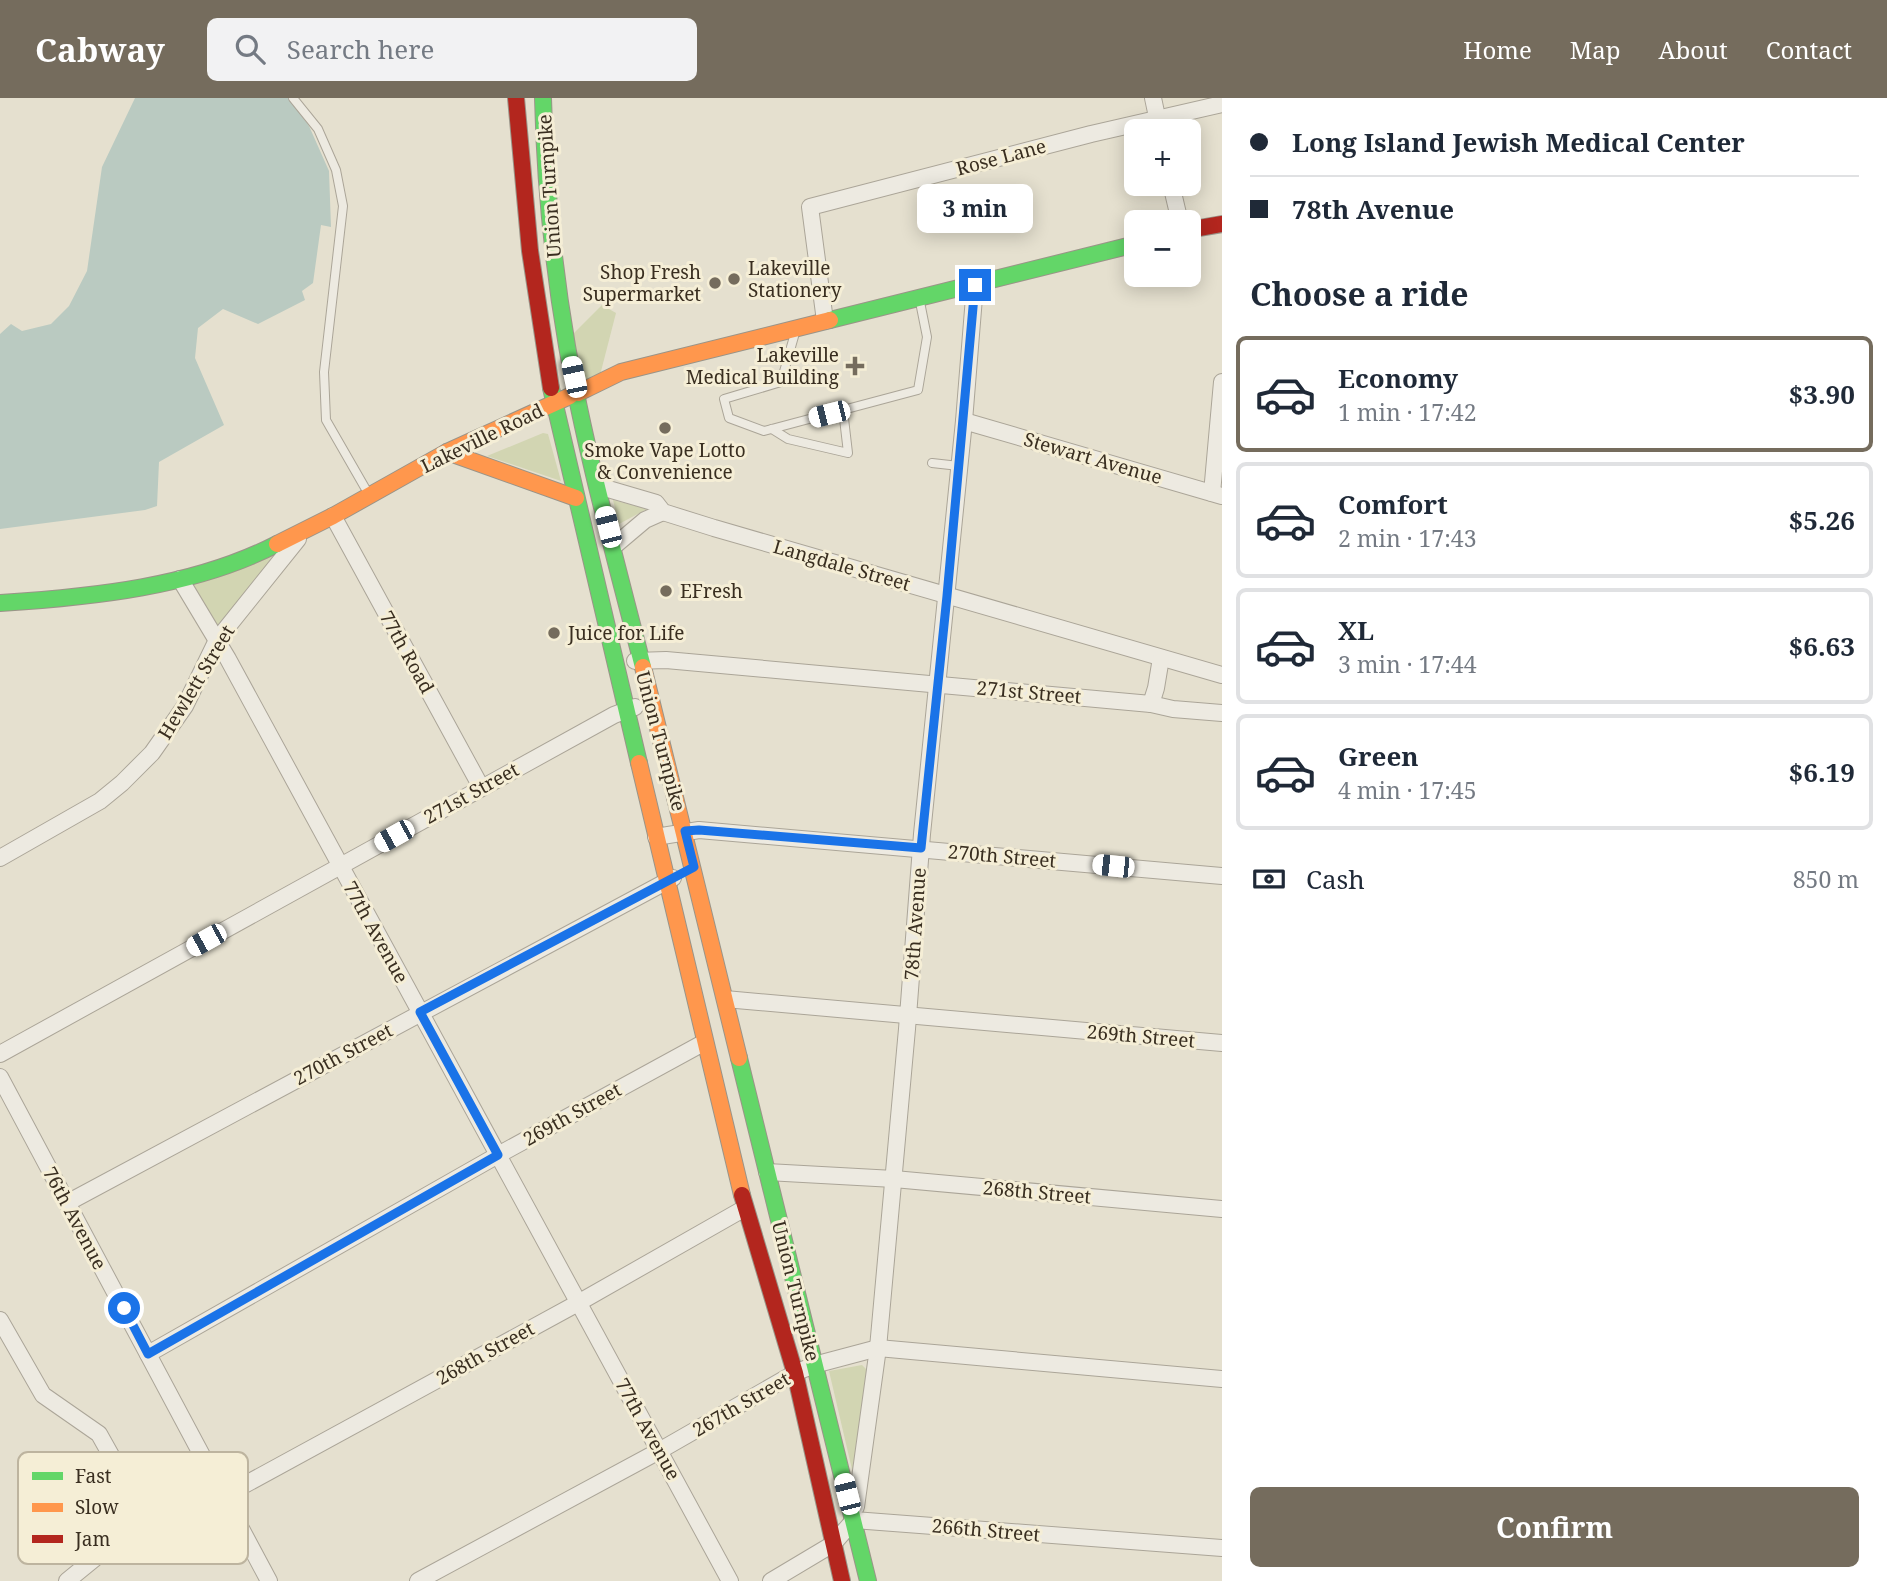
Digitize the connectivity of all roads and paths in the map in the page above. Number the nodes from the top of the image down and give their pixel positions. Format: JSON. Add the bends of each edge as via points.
{"nodes":[{"id":1,"x":293,"y":98,"type":"edge"},
{"id":2,"x":516,"y":98,"type":"edge"},
{"id":3,"x":543,"y":98,"type":"edge"},
{"id":4,"x":1153,"y":98,"type":"edge"},
{"id":5,"x":1222,"y":104,"type":"edge"},
{"id":6,"x":1158,"y":119,"type":"edge"},
{"id":7,"x":1177,"y":119,"type":"edge"},
{"id":8,"x":1124,"y":133,"type":"edge"},
{"id":9,"x":1222,"y":224,"type":"edge"},
{"id":10,"x":1201,"y":228,"type":"edge"},
{"id":11,"x":1124,"y":247,"type":"edge"},
{"id":12,"x":975,"y":285,"type":"junction"},
{"id":13,"x":919,"y":299,"type":"junction"},
{"id":14,"x":825,"y":321,"type":"junction"},
{"id":15,"x":796,"y":329,"type":"junction"},
{"id":16,"x":806,"y":375,"type":"dead end"},
{"id":17,"x":781,"y":382,"type":"junction"},
{"id":18,"x":1222,"y":382,"type":"edge"},
{"id":19,"x":578,"y":393,"type":"junction"},
{"id":20,"x":554,"y":404,"type":"junction"},
{"id":21,"x":843,"y":410,"type":"junction"},
{"id":22,"x":964,"y":421,"type":"junction"},
{"id":23,"x":772,"y":429,"type":"junction"},
{"id":24,"x":447,"y":452,"type":"junction"},
{"id":25,"x":932,"y":463,"type":"dead end"},
{"id":26,"x":959,"y":466,"type":"junction"},
{"id":27,"x":598,"y":486,"type":"junction"},
{"id":28,"x":1217,"y":494,"type":"edge"},
{"id":29,"x":370,"y":496,"type":"junction"},
{"id":30,"x":576,"y":498,"type":"junction"},
{"id":31,"x":663,"y":512,"type":"junction"},
{"id":32,"x":333,"y":516,"type":"junction"},
{"id":33,"x":303,"y":532,"type":"junction"},
{"id":34,"x":613,"y":547,"type":"junction"},
{"id":35,"x":180,"y":579,"type":"junction"},
{"id":36,"x":947,"y":596,"type":"junction"},
{"id":37,"x":0,"y":603,"type":"edge"},
{"id":38,"x":217,"y":640,"type":"junction"},
{"id":39,"x":1161,"y":658,"type":"junction"},
{"id":40,"x":640,"y":659,"type":"junction"},
{"id":41,"x":616,"y":667,"type":"junction"},
{"id":42,"x":1222,"y":676,"type":"edge"},
{"id":43,"x":937,"y":684,"type":"junction"},
{"id":44,"x":650,"y":702,"type":"junction"},
{"id":45,"x":1151,"y":704,"type":"junction"},
{"id":46,"x":626,"y":709,"type":"junction"},
{"id":47,"x":1222,"y":713,"type":"edge"},
{"id":48,"x":481,"y":787,"type":"junction"},
{"id":49,"x":685,"y":831,"type":"junction"},
{"id":50,"x":656,"y":837,"type":"junction"},
{"id":51,"x":921,"y":848,"type":"junction"},
{"id":52,"x":0,"y":858,"type":"edge"},
{"id":53,"x":340,"y":866,"type":"junction"},
{"id":54,"x":694,"y":867,"type":"junction"},
{"id":55,"x":1222,"y":876,"type":"edge"},
{"id":56,"x":667,"y":881,"type":"junction"},
{"id":57,"x":725,"y":999,"type":"junction"},
{"id":58,"x":420,"y":1012,"type":"junction"},
{"id":59,"x":908,"y":1014,"type":"junction"},
{"id":60,"x":705,"y":1042,"type":"junction"},
{"id":61,"x":1222,"y":1043,"type":"edge"},
{"id":62,"x":0,"y":1054,"type":"edge"},
{"id":63,"x":0,"y":1077,"type":"edge"},
{"id":64,"x":498,"y":1155,"type":"junction"},
{"id":65,"x":767,"y":1172,"type":"junction"},
{"id":66,"x":894,"y":1179,"type":"junction"},
{"id":67,"x":67,"y":1203,"type":"junction"},
{"id":68,"x":745,"y":1208,"type":"junction"},
{"id":69,"x":1222,"y":1209,"type":"edge"},
{"id":70,"x":579,"y":1303,"type":"junction"},
{"id":71,"x":0,"y":1320,"type":"edge"},
{"id":72,"x":878,"y":1348,"type":"junction"},
{"id":73,"x":148,"y":1354,"type":"junction"},
{"id":74,"x":814,"y":1365,"type":"junction"},
{"id":75,"x":795,"y":1374,"type":"junction"},
{"id":76,"x":1222,"y":1379,"type":"edge"},
{"id":77,"x":659,"y":1451,"type":"junction"},
{"id":78,"x":109,"y":1452,"type":"edge"},
{"id":79,"x":200,"y":1452,"type":"edge"},
{"id":80,"x":248,"y":1483,"type":"edge"},
{"id":81,"x":854,"y":1520,"type":"junction"},
{"id":82,"x":248,"y":1541,"type":"edge"},
{"id":83,"x":833,"y":1544,"type":"junction"},
{"id":84,"x":1222,"y":1548,"type":"edge"},
{"id":85,"x":88,"y":1564,"type":"edge"},
{"id":86,"x":67,"y":1581,"type":"edge"},
{"id":87,"x":269,"y":1581,"type":"edge"},
{"id":88,"x":418,"y":1581,"type":"edge"},
{"id":89,"x":730,"y":1581,"type":"edge"},
{"id":90,"x":771,"y":1581,"type":"edge"},
{"id":91,"x":842,"y":1581,"type":"edge"},
{"id":92,"x":868,"y":1581,"type":"edge"}],
"edges":[{"from":1,"to":29,"type":"lane","via":[[318,129],[336,170],[343,206],[324,372],[326,420]]},
{"from":2,"to":20,"type":"main road","name":"Union Turnpike","via":[[534,285]]},
{"from":3,"to":19,"type":"main road","name":"Union Turnpike","via":[[552,254]]},
{"from":4,"to":6,"type":"street"},
{"from":5,"to":7,"type":"street","name":"Rose Lane"},
{"from":8,"to":14,"type":"street","name":"Rose Lane","via":[[810,206]]},
{"from":9,"to":10,"type":"main road"},
{"from":11,"to":12,"type":"main road","name":"Lakeville Road"},
{"from":12,"to":13,"type":"main road","name":"Lakeville Road"},
{"from":12,"to":22,"type":"street","name":"78th Avenue"},
{"from":13,"to":14,"type":"main road","name":"Lakeville Road"},
{"from":13,"to":21,"type":"lane","via":[[927,337],[918,390]]},
{"from":14,"to":15,"type":"main road","name":"Lakeville Road"},
{"from":15,"to":17,"type":"lane"},
{"from":15,"to":19,"type":"main road","name":"Lakeville Road","via":[[621,372]]},
{"from":16,"to":17,"type":"lane"},
{"from":17,"to":23,"type":"lane","via":[[724,399],[729,418],[764,431]]},
{"from":18,"to":28,"type":"street"},
{"from":19,"to":20,"type":"main road","name":"Lakeville Road"},
{"from":19,"to":27,"type":"main road","name":"Union Turnpike"},
{"from":20,"to":24,"type":"main road","name":"Lakeville Road"},
{"from":20,"to":30,"type":"main road","name":"Union Turnpike"},
{"from":21,"to":23,"type":"lane"},
{"from":21,"to":23,"type":"lane","via":[[848,453],[788,439]]},
{"from":22,"to":26,"type":"street","name":"78th Avenue"},
{"from":22,"to":28,"type":"street","name":"Stewart Avenue"},
{"from":24,"to":29,"type":"main road","name":"Lakeville Road"},
{"from":24,"to":30,"type":"main road"},
{"from":25,"to":26,"type":"lane"},
{"from":26,"to":36,"type":"street","name":"78th Avenue"},
{"from":27,"to":31,"type":"street","name":"Langdale Street","via":[[656,503]]},
{"from":27,"to":34,"type":"main road","name":"Union Turnpike"},
{"from":29,"to":32,"type":"main road","name":"Lakeville Road"},
{"from":30,"to":41,"type":"main road","name":"Union Turnpike"},
{"from":31,"to":34,"type":"street","via":[[645,520]]},
{"from":31,"to":36,"type":"street","name":"Langdale Street"},
{"from":32,"to":33,"type":"main road","name":"Lakeville Road"},
{"from":32,"to":48,"type":"street","name":"77th Road"},
{"from":33,"to":35,"type":"main road","name":"Lakeville Road","via":[[254,556]]},
{"from":33,"to":38,"type":"street","name":"Hewlett Street"},
{"from":34,"to":40,"type":"main road","name":"Union Turnpike"},
{"from":35,"to":37,"type":"main road","name":"Lakeville Road"},
{"from":35,"to":38,"type":"street","name":"77th Avenue"},
{"from":36,"to":39,"type":"street","name":"Langdale Street"},
{"from":36,"to":43,"type":"street","name":"78th Avenue"},
{"from":38,"to":52,"type":"street","name":"Hewlett Street","via":[[173,725],[122,783],[100,801]]},
{"from":38,"to":53,"type":"street","name":"77th Avenue"},
{"from":39,"to":42,"type":"street","name":"Langdale Street"},
{"from":39,"to":45,"type":"street"},
{"from":40,"to":41,"type":"street","name":"271st Street"},
{"from":40,"to":43,"type":"street","name":"271st Street"},
{"from":40,"to":44,"type":"main road","name":"Union Turnpike"},
{"from":41,"to":46,"type":"main road","name":"Union Turnpike"},
{"from":43,"to":45,"type":"street","name":"271st Street"},
{"from":43,"to":51,"type":"street","name":"78th Avenue"},
{"from":44,"to":46,"type":"street","name":"271st Street"},
{"from":44,"to":49,"type":"main road","name":"Union Turnpike"},
{"from":45,"to":47,"type":"street","name":"271st Street"},
{"from":46,"to":48,"type":"street","name":"271st Street"},
{"from":46,"to":50,"type":"main road","name":"Union Turnpike"},
{"from":48,"to":53,"type":"street","name":"271st Street"},
{"from":49,"to":50,"type":"street","name":"270th Street"},
{"from":49,"to":51,"type":"street","name":"270th Street"},
{"from":49,"to":54,"type":"main road","name":"Union Turnpike"},
{"from":50,"to":56,"type":"main road","name":"Union Turnpike"},
{"from":51,"to":55,"type":"street","name":"270th Street"},
{"from":51,"to":59,"type":"street","name":"78th Avenue"},
{"from":53,"to":58,"type":"street","name":"77th Avenue"},
{"from":53,"to":62,"type":"street","name":"271st Street"},
{"from":54,"to":56,"type":"street","name":"270th Street"},
{"from":54,"to":57,"type":"main road","name":"Union Turnpike"},
{"from":56,"to":58,"type":"street","name":"270th Street"},
{"from":56,"to":60,"type":"main road","name":"Union Turnpike"},
{"from":57,"to":59,"type":"street","name":"269th Street"},
{"from":57,"to":65,"type":"main road","name":"Union Turnpike"},
{"from":58,"to":64,"type":"street","name":"77th Avenue"},
{"from":58,"to":67,"type":"street","name":"270th Street"},
{"from":59,"to":61,"type":"street","name":"269th Street"},
{"from":59,"to":66,"type":"street","name":"78th Avenue"},
{"from":60,"to":64,"type":"street","name":"269th Street"},
{"from":60,"to":68,"type":"main road","name":"Union Turnpike"},
{"from":63,"to":67,"type":"street","name":"76th Avenue"},
{"from":64,"to":70,"type":"street","name":"77th Avenue"},
{"from":64,"to":73,"type":"street","name":"269th Street"},
{"from":65,"to":66,"type":"street","name":"268th Street"},
{"from":65,"to":74,"type":"main road","name":"Union Turnpike"},
{"from":66,"to":69,"type":"street","name":"268th Street"},
{"from":66,"to":72,"type":"street","name":"78th Avenue"},
{"from":67,"to":73,"type":"street","name":"76th Avenue"},
{"from":68,"to":70,"type":"street","name":"268th Street"},
{"from":68,"to":75,"type":"main road","name":"Union Turnpike"},
{"from":70,"to":77,"type":"street","name":"77th Avenue"},
{"from":70,"to":80,"type":"street","name":"268th Street"},
{"from":71,"to":78,"type":"street","via":[[43,1395],[99,1434]]},
{"from":72,"to":74,"type":"street","name":"267th Street"},
{"from":72,"to":76,"type":"street","name":"267th Street"},
{"from":72,"to":81,"type":"street","name":"78th Avenue"},
{"from":73,"to":79,"type":"street","name":"76th Avenue"},
{"from":74,"to":75,"type":"street","name":"267th Street"},
{"from":74,"to":81,"type":"main road","name":"Union Turnpike"},
{"from":75,"to":77,"type":"street","name":"267th Street"},
{"from":75,"to":83,"type":"main road","name":"Union Turnpike"},
{"from":77,"to":88,"type":"street","name":"267th Street"},
{"from":77,"to":89,"type":"street","name":"77th Avenue"},
{"from":81,"to":83,"type":"street"},
{"from":81,"to":84,"type":"street","name":"266th Street"},
{"from":81,"to":92,"type":"main road","name":"Union Turnpike"},
{"from":82,"to":87,"type":"street","name":"76th Avenue"},
{"from":83,"to":90,"type":"street"},
{"from":83,"to":91,"type":"main road","name":"Union Turnpike"},
{"from":85,"to":86,"type":"street"}]}
